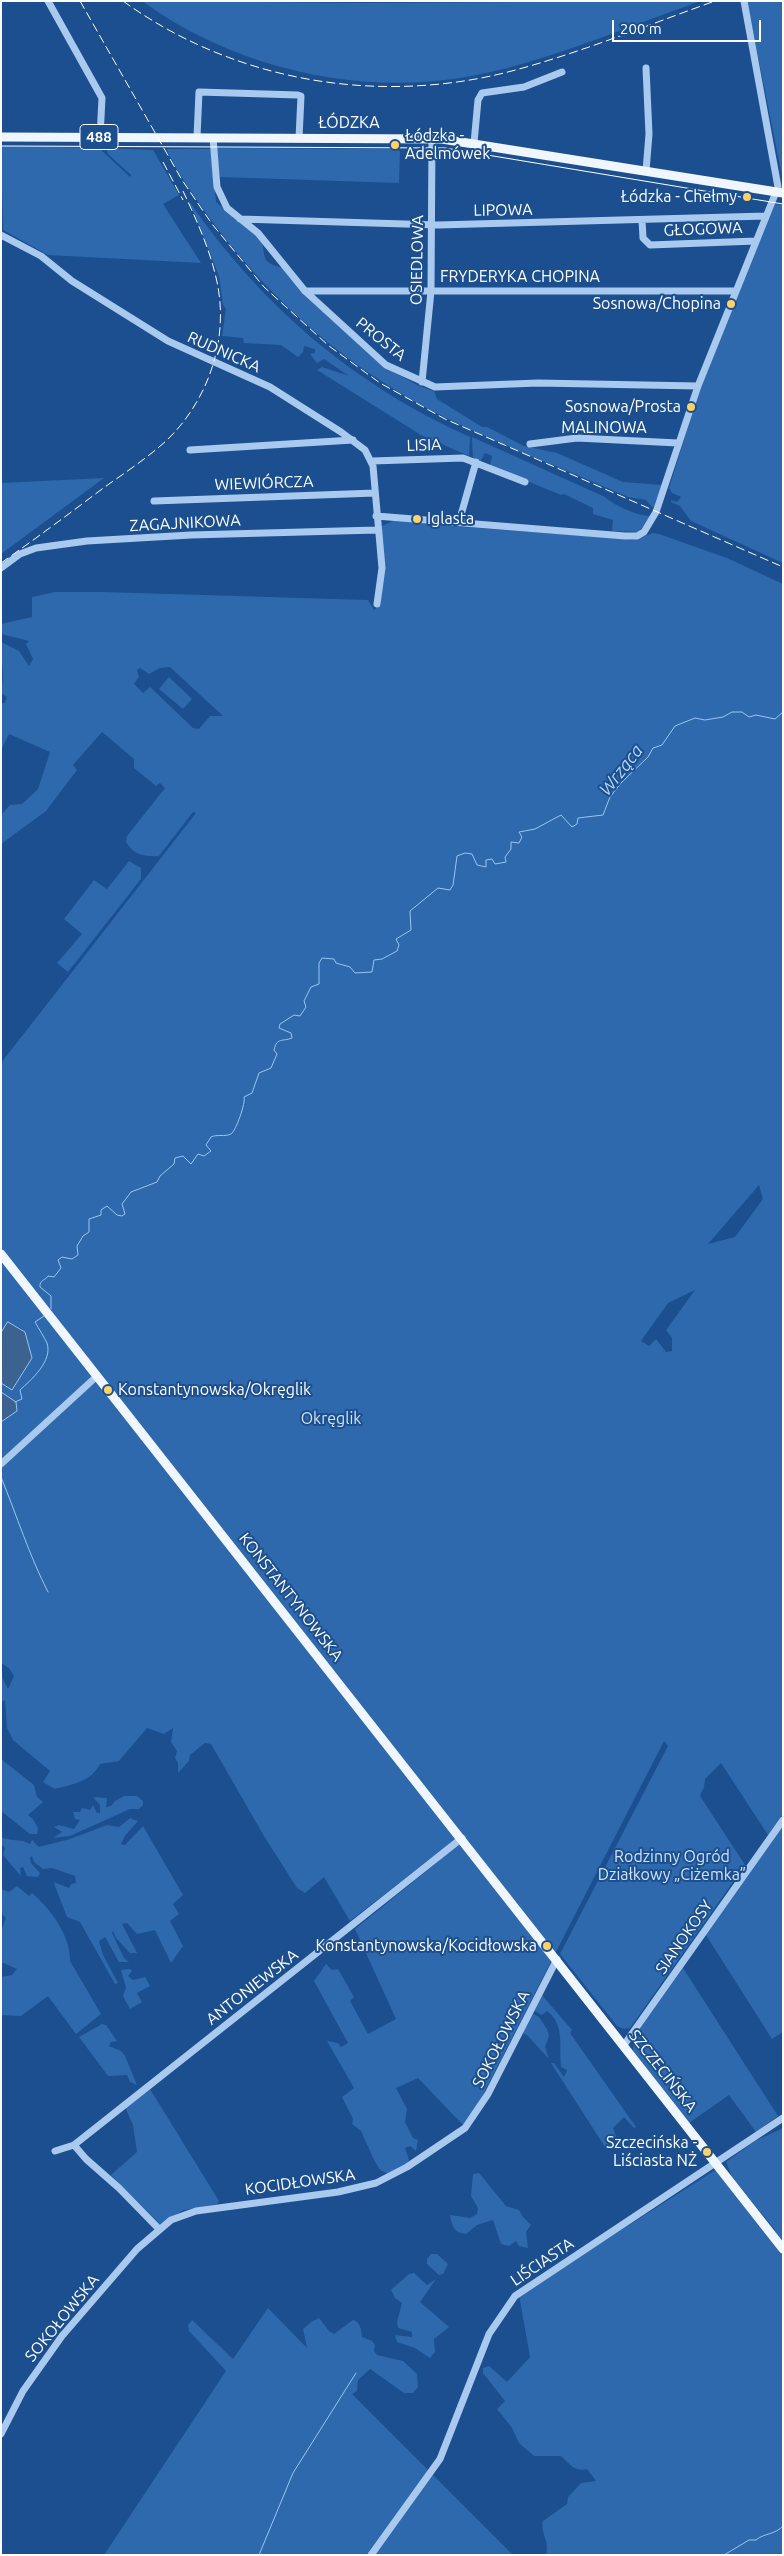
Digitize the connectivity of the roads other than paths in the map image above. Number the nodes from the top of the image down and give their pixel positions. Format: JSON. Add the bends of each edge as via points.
{"nodes":[{"id":1,"x":48,"y":1,"type":"edge"},
{"id":2,"x":744,"y":1,"type":"edge"},
{"id":3,"x":646,"y":68,"type":"dead end"},
{"id":4,"x":562,"y":72,"type":"dead end"},
{"id":5,"x":1,"y":137,"type":"edge"},
{"id":6,"x":100,"y":137,"type":"junction"},
{"id":7,"x":197,"y":137,"type":"junction"},
{"id":8,"x":213,"y":138,"type":"junction"},
{"id":9,"x":299,"y":138,"type":"junction"},
{"id":10,"x":432,"y":138,"type":"junction"},
{"id":11,"x":474,"y":143,"type":"junction"},
{"id":12,"x":646,"y":171,"type":"junction"},
{"id":13,"x":779,"y":192,"type":"edge"},
{"id":14,"x":766,"y":216,"type":"junction"},
{"id":15,"x":240,"y":218,"type":"junction"},
{"id":16,"x":642,"y":220,"type":"junction"},
{"id":17,"x":431,"y":224,"type":"junction"},
{"id":18,"x":1,"y":235,"type":"edge"},
{"id":19,"x":756,"y":241,"type":"junction"},
{"id":20,"x":305,"y":291,"type":"junction"},
{"id":21,"x":431,"y":291,"type":"junction"},
{"id":22,"x":736,"y":291,"type":"junction"},
{"id":23,"x":422,"y":382,"type":"junction"},
{"id":24,"x":698,"y":386,"type":"junction"},
{"id":25,"x":353,"y":440,"type":"junction"},
{"id":26,"x":530,"y":444,"type":"dead end"},
{"id":27,"x":678,"y":444,"type":"junction"},
{"id":28,"x":190,"y":450,"type":"dead end"},
{"id":29,"x":372,"y":461,"type":"junction"},
{"id":30,"x":476,"y":462,"type":"junction"},
{"id":31,"x":525,"y":482,"type":"dead end"},
{"id":32,"x":375,"y":493,"type":"junction"},
{"id":33,"x":154,"y":501,"type":"dead end"},
{"id":34,"x":376,"y":516,"type":"junction"},
{"id":35,"x":459,"y":522,"type":"junction"},
{"id":36,"x":377,"y":530,"type":"junction"},
{"id":37,"x":1,"y":568,"type":"edge"},
{"id":38,"x":377,"y":604,"type":"dead end"},
{"id":39,"x":1,"y":1254,"type":"edge"},
{"id":40,"x":97,"y":1376,"type":"junction"},
{"id":41,"x":1,"y":1464,"type":"edge"},
{"id":42,"x":783,"y":1820,"type":"edge"},
{"id":43,"x":462,"y":1838,"type":"junction"},
{"id":44,"x":556,"y":1959,"type":"junction"},
{"id":45,"x":624,"y":2045,"type":"junction"},
{"id":46,"x":783,"y":2118,"type":"edge"},
{"id":47,"x":465,"y":2128,"type":"joint"},
{"id":48,"x":74,"y":2145,"type":"junction"},
{"id":49,"x":55,"y":2151,"type":"dead end"},
{"id":50,"x":716,"y":2164,"type":"junction"},
{"id":51,"x":159,"y":2229,"type":"junction"},
{"id":52,"x":783,"y":2249,"type":"edge"},
{"id":53,"x":1,"y":2434,"type":"edge"},
{"id":54,"x":371,"y":2555,"type":"edge"}],
"edges":[{"from":1,"to":6,"type":"street","via":[[102,98]]},
{"from":2,"to":13,"type":"street"},
{"from":3,"to":12,"type":"street","via":[[649,140]]},
{"from":4,"to":11,"type":"street","via":[[524,87],[482,93],[478,100]]},
{"from":5,"to":6,"type":"main road","name":"ŁÓDZKA","number":"488"},
{"from":6,"to":7,"type":"main road","name":"ŁÓDZKA","number":"488"},
{"from":7,"to":8,"type":"main road","name":"ŁÓDZKA","number":"488"},
{"from":7,"to":9,"type":"street","via":[[200,92],[298,95]]},
{"from":8,"to":9,"type":"main road","name":"ŁÓDZKA","number":"488"},
{"from":8,"to":15,"type":"street","name":"PROSTA","via":[[218,191],[227,208]]},
{"from":9,"to":10,"type":"main road","name":"ŁÓDZKA","number":"488"},
{"from":10,"to":11,"type":"main road","name":"ŁÓDZKA","number":"488"},
{"from":10,"to":17,"type":"street","name":"OSIEDLOWA"},
{"from":11,"to":12,"type":"main road","name":"ŁÓDZKA","number":"488"},
{"from":12,"to":13,"type":"main road","name":"ŁÓDZKA","number":"488"},
{"from":13,"to":14,"type":"street"},
{"from":14,"to":16,"type":"street","name":"LIPOWA"},
{"from":14,"to":19,"type":"street"},
{"from":15,"to":17,"type":"street","name":"LIPOWA"},
{"from":15,"to":20,"type":"street","name":"PROSTA","via":[[258,233]]},
{"from":16,"to":17,"type":"street","name":"LIPOWA"},
{"from":16,"to":19,"type":"street","name":"GŁOGOWA","via":[[643,238],[650,245]]},
{"from":17,"to":21,"type":"street","name":"OSIEDLOWA"},
{"from":18,"to":25,"type":"street","name":"RUDNICKA","via":[[42,256],[72,282],[168,341],[270,387]]},
{"from":19,"to":22,"type":"street"},
{"from":20,"to":21,"type":"street","name":"FRYDERYKA CHOPINA"},
{"from":20,"to":23,"type":"street","name":"PROSTA","via":[[386,364]]},
{"from":21,"to":22,"type":"street","name":"FRYDERYKA CHOPINA"},
{"from":21,"to":23,"type":"street","name":"OSIEDLOWA"},
{"from":22,"to":24,"type":"street"},
{"from":23,"to":24,"type":"street","name":"PROSTA","via":[[435,387],[538,383]]},
{"from":24,"to":27,"type":"street"},
{"from":25,"to":28,"type":"street"},
{"from":25,"to":29,"type":"street","name":"RUDNICKA"},
{"from":26,"to":27,"type":"street","name":"MALINOWA","via":[[577,438]]},
{"from":27,"to":35,"type":"street","via":[[656,512],[648,528],[634,536]]},
{"from":29,"to":30,"type":"street","name":"LISIA","via":[[451,458]]},
{"from":29,"to":32,"type":"street"},
{"from":30,"to":31,"type":"street","name":"LISIA"},
{"from":30,"to":35,"type":"street"},
{"from":32,"to":33,"type":"street","name":"WIEWIÓRCZA"},
{"from":32,"to":34,"type":"street"},
{"from":34,"to":35,"type":"street"},
{"from":34,"to":36,"type":"street"},
{"from":36,"to":37,"type":"street","name":"ZAGAJNIKOWA","via":[[87,541],[36,548],[20,554]]},
{"from":36,"to":38,"type":"street","via":[[382,568]]},
{"from":39,"to":40,"type":"main road","name":"KONSTANTYNOWSKA"},
{"from":40,"to":41,"type":"street"},
{"from":40,"to":43,"type":"main road","name":"KONSTANTYNOWSKA"},
{"from":42,"to":45,"type":"street","name":"SIANOKOSY"},
{"from":43,"to":44,"type":"main road","name":"KONSTANTYNOWSKA"},
{"from":43,"to":48,"type":"street","name":"ANTONIEWSKA"},
{"from":44,"to":45,"type":"main road","name":"SZCZECIŃSKA"},
{"from":44,"to":47,"type":"street","name":"SOKOŁOWSKA","via":[[488,2094]]},
{"from":45,"to":50,"type":"main road","name":"SZCZECIŃSKA"},
{"from":46,"to":50,"type":"street","name":"LIŚCIASTA"},
{"from":47,"to":51,"type":"street","name":"KOCIDŁOWSKA","via":[[407,2167],[376,2183],[338,2192],[188,2213]]},
{"from":48,"to":49,"type":"street","name":"ANTONIEWSKA"},
{"from":48,"to":51,"type":"street"},
{"from":50,"to":52,"type":"main road","name":"SZCZECIŃSKA"},
{"from":50,"to":54,"type":"street","name":"LIŚCIASTA","via":[[513,2298],[487,2340],[443,2455]]},
{"from":51,"to":53,"type":"street","name":"SOKOŁOWSKA","via":[[131,2255],[48,2354],[23,2391]]}]}
